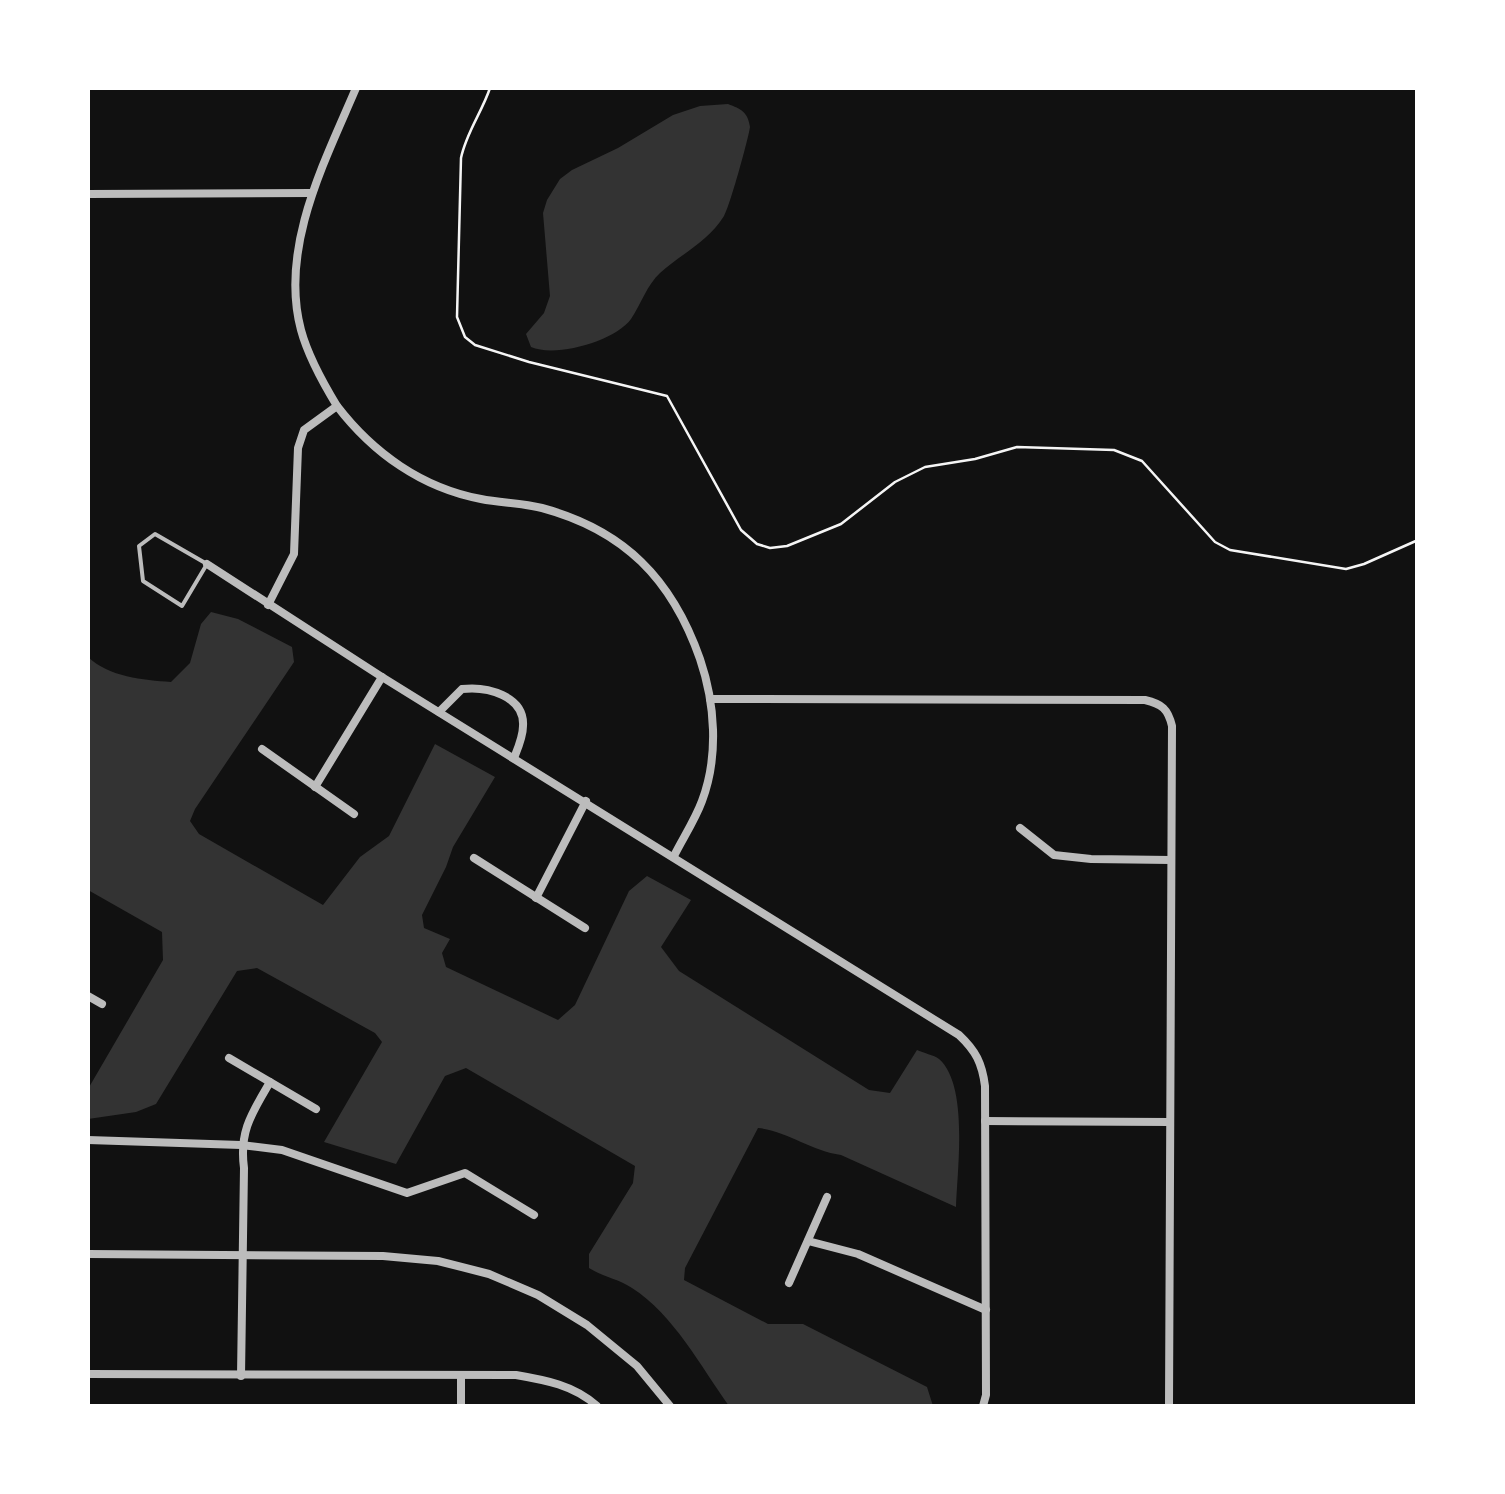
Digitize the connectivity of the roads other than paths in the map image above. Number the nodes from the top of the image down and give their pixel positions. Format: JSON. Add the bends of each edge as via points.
{"nodes":[{"id":1,"x":356,"y":88,"type":"edge"},
{"id":2,"x":312,"y":193,"type":"junction"},
{"id":3,"x":88,"y":194,"type":"edge"},
{"id":4,"x":337,"y":406,"type":"junction"},
{"id":5,"x":207,"y":564,"type":"junction"},
{"id":6,"x":268,"y":605,"type":"junction"},
{"id":7,"x":382,"y":677,"type":"junction"},
{"id":8,"x":710,"y":699,"type":"junction"},
{"id":9,"x":438,"y":712,"type":"junction"},
{"id":10,"x":262,"y":750,"type":"dead end"},
{"id":11,"x":514,"y":758,"type":"junction"},
{"id":12,"x":316,"y":787,"type":"junction"},
{"id":13,"x":586,"y":801,"type":"junction"},
{"id":14,"x":354,"y":814,"type":"dead end"},
{"id":15,"x":1020,"y":828,"type":"dead end"},
{"id":16,"x":674,"y":856,"type":"junction"},
{"id":17,"x":474,"y":858,"type":"dead end"},
{"id":18,"x":1171,"y":860,"type":"junction"},
{"id":19,"x":536,"y":898,"type":"junction"},
{"id":20,"x":585,"y":928,"type":"dead end"},
{"id":21,"x":88,"y":996,"type":"edge"},
{"id":22,"x":102,"y":1004,"type":"dead end"},
{"id":23,"x":229,"y":1058,"type":"dead end"},
{"id":24,"x":270,"y":1082,"type":"junction"},
{"id":25,"x":316,"y":1109,"type":"dead end"},
{"id":26,"x":985,"y":1122,"type":"junction"},
{"id":27,"x":1170,"y":1122,"type":"junction"},
{"id":28,"x":88,"y":1140,"type":"edge"},
{"id":29,"x":241,"y":1144,"type":"junction"},
{"id":30,"x":827,"y":1197,"type":"dead end"},
{"id":31,"x":534,"y":1214,"type":"dead end"},
{"id":32,"x":808,"y":1241,"type":"junction"},
{"id":33,"x":88,"y":1254,"type":"edge"},
{"id":34,"x":242,"y":1257,"type":"junction"},
{"id":35,"x":789,"y":1283,"type":"dead end"},
{"id":36,"x":986,"y":1310,"type":"junction"},
{"id":37,"x":88,"y":1374,"type":"edge"},
{"id":38,"x":241,"y":1376,"type":"junction"},
{"id":39,"x":462,"y":1376,"type":"junction"},
{"id":40,"x":462,"y":1406,"type":"edge"},
{"id":41,"x":597,"y":1406,"type":"edge"},
{"id":42,"x":670,"y":1406,"type":"edge"},
{"id":43,"x":983,"y":1406,"type":"edge"},
{"id":44,"x":1169,"y":1406,"type":"edge"}],
"edges":[{"from":1,"to":2,"type":"street"},
{"from":2,"to":3,"type":"street"},
{"from":2,"to":4,"type":"street","via":[[299,252],[300,327]]},
{"from":4,"to":6,"type":"street","via":[[304,430],[294,554]]},
{"from":4,"to":8,"type":"street","via":[[356,432],[406,470],[480,499],[582,521],[618,540],[674,601]]},
{"from":5,"to":5,"type":"lane","via":[[156,534],[139,546],[143,581],[182,606]]},
{"from":5,"to":6,"type":"street"},
{"from":6,"to":7,"type":"street"},
{"from":7,"to":9,"type":"street"},
{"from":7,"to":12,"type":"street"},
{"from":8,"to":16,"type":"street","via":[[714,718],[703,800]]},
{"from":8,"to":18,"type":"street","via":[[1159,703],[1172,726]]},
{"from":9,"to":11,"type":"street"},
{"from":9,"to":11,"type":"street","via":[[462,689],[502,695],[518,706],[524,722]]},
{"from":10,"to":12,"type":"street"},
{"from":11,"to":13,"type":"street"},
{"from":12,"to":14,"type":"street"},
{"from":13,"to":16,"type":"street"},
{"from":13,"to":19,"type":"street"},
{"from":15,"to":18,"type":"street","via":[[1054,855]]},
{"from":16,"to":26,"type":"street","via":[[959,1034],[982,1065]]},
{"from":17,"to":19,"type":"street"},
{"from":18,"to":27,"type":"street"},
{"from":19,"to":20,"type":"street"},
{"from":21,"to":22,"type":"street"},
{"from":23,"to":24,"type":"street"},
{"from":24,"to":25,"type":"street"},
{"from":24,"to":29,"type":"street"},
{"from":26,"to":27,"type":"street"},
{"from":26,"to":36,"type":"street"},
{"from":27,"to":44,"type":"street"},
{"from":28,"to":29,"type":"street"},
{"from":29,"to":31,"type":"street","via":[[282,1150],[407,1193],[465,1173]]},
{"from":29,"to":34,"type":"street"},
{"from":30,"to":32,"type":"street"},
{"from":32,"to":35,"type":"street"},
{"from":32,"to":36,"type":"street","via":[[858,1254]]},
{"from":33,"to":34,"type":"street"},
{"from":34,"to":38,"type":"street"},
{"from":34,"to":42,"type":"street","via":[[383,1256],[489,1274],[587,1324],[637,1366]]},
{"from":36,"to":43,"type":"street"},
{"from":37,"to":38,"type":"street"},
{"from":38,"to":39,"type":"street"},
{"from":39,"to":40,"type":"street"},
{"from":39,"to":41,"type":"street","via":[[553,1382]]}]}
